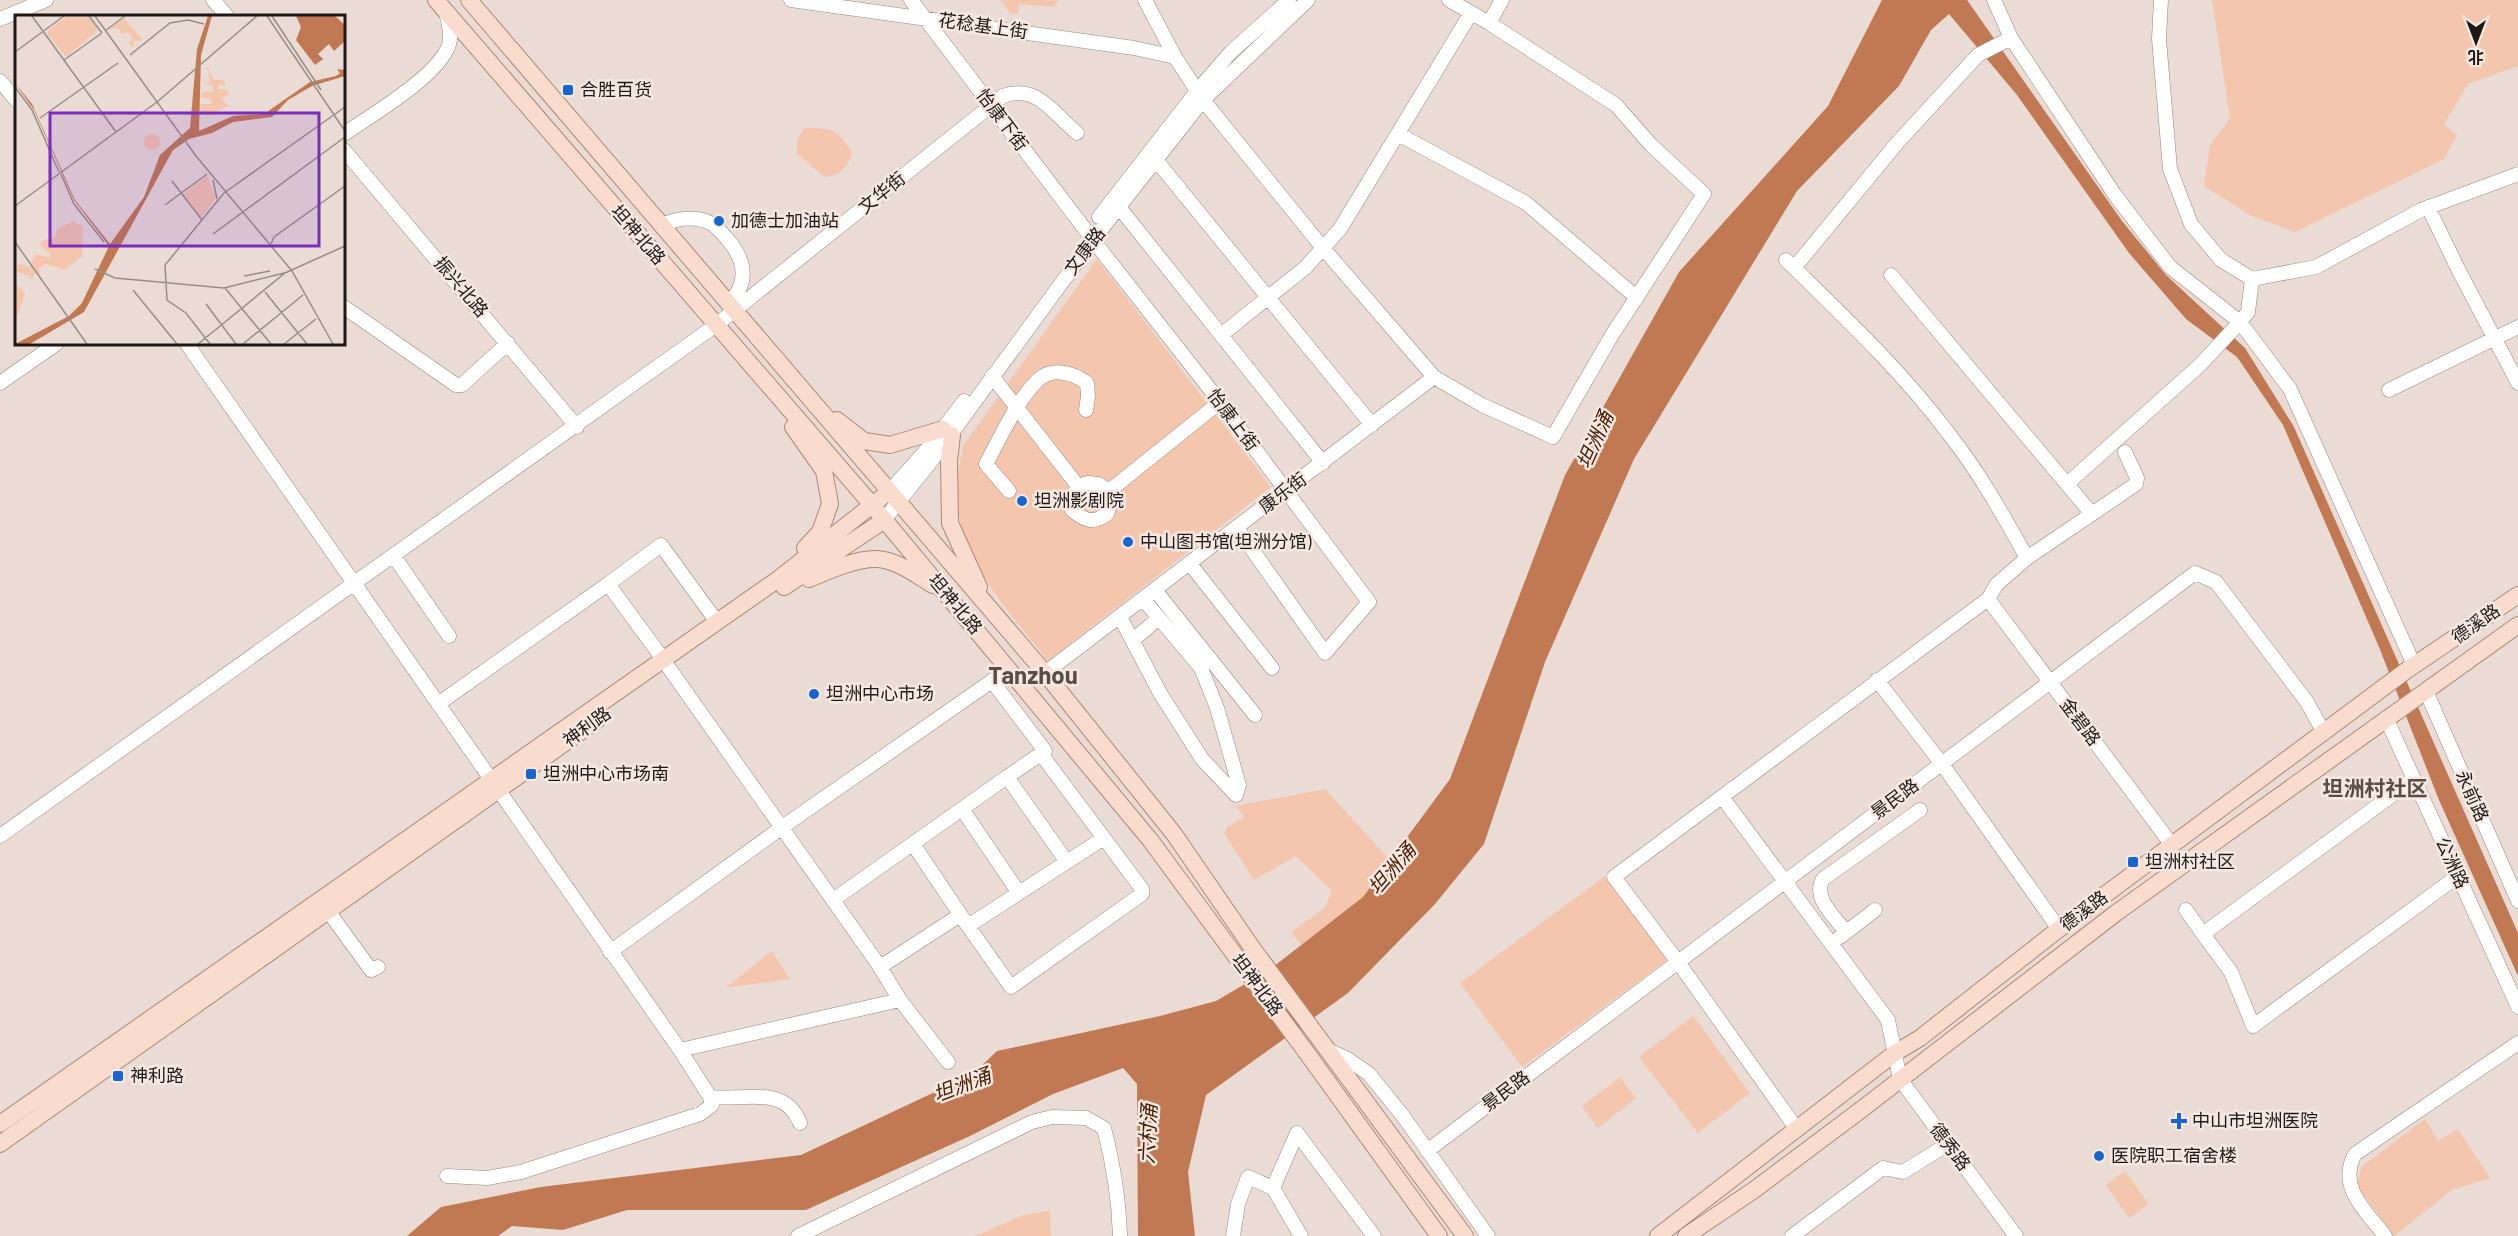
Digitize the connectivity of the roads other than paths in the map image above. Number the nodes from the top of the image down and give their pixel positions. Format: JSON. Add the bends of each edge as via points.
{"nodes":[{"id":1,"x":46,"y":0,"type":"edge"},
{"id":2,"x":213,"y":0,"type":"edge"},
{"id":3,"x":469,"y":0,"type":"edge"},
{"id":4,"x":790,"y":0,"type":"edge"},
{"id":5,"x":911,"y":0,"type":"edge"},
{"id":6,"x":1145,"y":0,"type":"edge"},
{"id":7,"x":1289,"y":0,"type":"edge"},
{"id":8,"x":1308,"y":0,"type":"edge"},
{"id":9,"x":1502,"y":0,"type":"edge"},
{"id":10,"x":1994,"y":0,"type":"edge"},
{"id":11,"x":2161,"y":0,"type":"edge"},
{"id":12,"x":1455,"y":1,"type":"edge"},
{"id":13,"x":441,"y":6,"type":"edge"},
{"id":14,"x":1471,"y":14,"type":"junction"},
{"id":15,"x":226,"y":15,"type":"edge"},
{"id":16,"x":924,"y":18,"type":"junction"},
{"id":17,"x":0,"y":19,"type":"edge"},
{"id":18,"x":1489,"y":23,"type":"junction"},
{"id":19,"x":2011,"y":38,"type":"junction"},
{"id":20,"x":1175,"y":57,"type":"junction"},
{"id":21,"x":0,"y":81,"type":"edge"},
{"id":22,"x":1200,"y":95,"type":"junction"},
{"id":23,"x":15,"y":99,"type":"edge"},
{"id":24,"x":991,"y":105,"type":"junction"},
{"id":25,"x":345,"y":133,"type":"edge"},
{"id":26,"x":1077,"y":133,"type":"dead end"},
{"id":27,"x":1398,"y":134,"type":"junction"},
{"id":28,"x":345,"y":151,"type":"edge"},
{"id":29,"x":1156,"y":160,"type":"junction"},
{"id":30,"x":2518,"y":174,"type":"edge"},
{"id":31,"x":1119,"y":207,"type":"junction"},
{"id":32,"x":2428,"y":207,"type":"junction"},
{"id":33,"x":661,"y":225,"type":"junction"},
{"id":34,"x":1090,"y":236,"type":"junction"},
{"id":35,"x":1323,"y":248,"type":"junction"},
{"id":36,"x":1891,"y":275,"type":"dead end"},
{"id":37,"x":2252,"y":279,"type":"junction"},
{"id":38,"x":1268,"y":297,"type":"junction"},
{"id":39,"x":1636,"y":297,"type":"junction"},
{"id":40,"x":731,"y":307,"type":"junction"},
{"id":41,"x":345,"y":308,"type":"edge"},
{"id":42,"x":2240,"y":322,"type":"junction"},
{"id":43,"x":716,"y":325,"type":"junction"},
{"id":44,"x":2518,"y":327,"type":"edge"},
{"id":45,"x":1221,"y":335,"type":"junction"},
{"id":46,"x":2496,"y":339,"type":"junction"},
{"id":47,"x":508,"y":343,"type":"junction"},
{"id":48,"x":55,"y":345,"type":"edge"},
{"id":49,"x":188,"y":345,"type":"edge"},
{"id":50,"x":992,"y":376,"type":"junction"},
{"id":51,"x":1434,"y":377,"type":"junction"},
{"id":52,"x":0,"y":383,"type":"edge"},
{"id":53,"x":2518,"y":384,"type":"edge"},
{"id":54,"x":2389,"y":390,"type":"dead end"},
{"id":55,"x":780,"y":399,"type":"junction"},
{"id":56,"x":810,"y":400,"type":"junction"},
{"id":57,"x":1220,"y":402,"type":"junction"},
{"id":58,"x":1017,"y":408,"type":"junction"},
{"id":59,"x":1086,"y":410,"type":"dead end"},
{"id":60,"x":1372,"y":425,"type":"junction"},
{"id":61,"x":577,"y":426,"type":"junction"},
{"id":62,"x":948,"y":432,"type":"junction"},
{"id":63,"x":2125,"y":452,"type":"dead end"},
{"id":64,"x":1323,"y":463,"type":"junction"},
{"id":65,"x":2067,"y":484,"type":"junction"},
{"id":66,"x":1078,"y":486,"type":"junction"},
{"id":67,"x":1009,"y":491,"type":"dead end"},
{"id":68,"x":1109,"y":491,"type":"junction"},
{"id":69,"x":1285,"y":491,"type":"junction"},
{"id":70,"x":894,"y":498,"type":"junction"},
{"id":71,"x":872,"y":506,"type":"junction"},
{"id":72,"x":2092,"y":514,"type":"junction"},
{"id":73,"x":883,"y":521,"type":"junction"},
{"id":74,"x":1237,"y":528,"type":"junction"},
{"id":75,"x":393,"y":555,"type":"junction"},
{"id":76,"x":2028,"y":558,"type":"junction"},
{"id":77,"x":1190,"y":564,"type":"junction"},
{"id":78,"x":354,"y":582,"type":"junction"},
{"id":79,"x":608,"y":584,"type":"junction"},
{"id":80,"x":777,"y":585,"type":"junction"},
{"id":81,"x":946,"y":593,"type":"junction"},
{"id":82,"x":1149,"y":595,"type":"junction"},
{"id":83,"x":2518,"y":595,"type":"edge"},
{"id":84,"x":1988,"y":599,"type":"junction"},
{"id":85,"x":990,"y":609,"type":"junction"},
{"id":86,"x":1120,"y":617,"type":"junction"},
{"id":87,"x":1160,"y":618,"type":"junction"},
{"id":88,"x":717,"y":621,"type":"junction"},
{"id":89,"x":2518,"y":625,"type":"edge"},
{"id":90,"x":449,"y":636,"type":"dead end"},
{"id":91,"x":1133,"y":640,"type":"junction"},
{"id":92,"x":666,"y":664,"type":"junction"},
{"id":93,"x":2410,"y":667,"type":"junction"},
{"id":94,"x":1272,"y":668,"type":"dead end"},
{"id":95,"x":1009,"y":669,"type":"junction"},
{"id":96,"x":1045,"y":673,"type":"junction"},
{"id":97,"x":1877,"y":680,"type":"junction"},
{"id":98,"x":992,"y":681,"type":"junction"},
{"id":99,"x":2050,"y":683,"type":"junction"},
{"id":100,"x":2422,"y":693,"type":"junction"},
{"id":101,"x":438,"y":704,"type":"junction"},
{"id":102,"x":1255,"y":715,"type":"dead end"},
{"id":103,"x":2389,"y":716,"type":"junction"},
{"id":104,"x":2324,"y":733,"type":"junction"},
{"id":105,"x":1041,"y":754,"type":"junction"},
{"id":106,"x":1942,"y":764,"type":"junction"},
{"id":107,"x":1007,"y":777,"type":"junction"},
{"id":108,"x":2414,"y":779,"type":"junction"},
{"id":109,"x":495,"y":785,"type":"junction"},
{"id":110,"x":1722,"y":797,"type":"junction"},
{"id":111,"x":962,"y":809,"type":"junction"},
{"id":112,"x":1920,"y":810,"type":"dead end"},
{"id":113,"x":781,"y":828,"type":"junction"},
{"id":114,"x":1853,"y":830,"type":"junction"},
{"id":115,"x":0,"y":836,"type":"edge"},
{"id":116,"x":1104,"y":838,"type":"junction"},
{"id":117,"x":913,"y":844,"type":"junction"},
{"id":118,"x":2172,"y":845,"type":"junction"},
{"id":119,"x":1866,"y":848,"type":"junction"},
{"id":120,"x":1067,"y":862,"type":"junction"},
{"id":121,"x":2458,"y":876,"type":"junction"},
{"id":122,"x":1785,"y":881,"type":"junction"},
{"id":123,"x":1019,"y":893,"type":"junction"},
{"id":124,"x":833,"y":900,"type":"junction"},
{"id":125,"x":2518,"y":901,"type":"edge"},
{"id":126,"x":1875,"y":910,"type":"dead end"},
{"id":127,"x":2186,"y":910,"type":"dead end"},
{"id":128,"x":328,"y":911,"type":"junction"},
{"id":129,"x":964,"y":921,"type":"junction"},
{"id":130,"x":2058,"y":929,"type":"junction"},
{"id":131,"x":1846,"y":932,"type":"junction"},
{"id":132,"x":2203,"y":934,"type":"junction"},
{"id":133,"x":1831,"y":943,"type":"junction"},
{"id":134,"x":610,"y":952,"type":"junction"},
{"id":135,"x":1678,"y":962,"type":"junction"},
{"id":136,"x":378,"y":967,"type":"dead end"},
{"id":137,"x":880,"y":967,"type":"junction"},
{"id":138,"x":900,"y":1000,"type":"junction"},
{"id":139,"x":2518,"y":1007,"type":"edge"},
{"id":140,"x":2518,"y":1042,"type":"edge"},
{"id":141,"x":680,"y":1050,"type":"junction"},
{"id":142,"x":1327,"y":1050,"type":"junction"},
{"id":143,"x":1894,"y":1053,"type":"junction"},
{"id":144,"x":948,"y":1062,"type":"dead end"},
{"id":145,"x":1900,"y":1079,"type":"junction"},
{"id":146,"x":710,"y":1097,"type":"junction"},
{"id":147,"x":800,"y":1123,"type":"dead end"},
{"id":148,"x":0,"y":1124,"type":"edge"},
{"id":149,"x":1796,"y":1128,"type":"junction"},
{"id":150,"x":0,"y":1144,"type":"edge"},
{"id":151,"x":1948,"y":1144,"type":"junction"},
{"id":152,"x":1427,"y":1151,"type":"junction"},
{"id":153,"x":447,"y":1176,"type":"dead end"},
{"id":154,"x":1273,"y":1188,"type":"junction"},
{"id":155,"x":1695,"y":1233,"type":"edge"},
{"id":156,"x":798,"y":1236,"type":"edge"},
{"id":157,"x":1120,"y":1236,"type":"edge"},
{"id":158,"x":1233,"y":1236,"type":"edge"},
{"id":159,"x":1301,"y":1236,"type":"edge"},
{"id":160,"x":1374,"y":1236,"type":"edge"},
{"id":161,"x":1439,"y":1236,"type":"edge"},
{"id":162,"x":1465,"y":1236,"type":"edge"},
{"id":163,"x":1488,"y":1236,"type":"edge"},
{"id":164,"x":1658,"y":1236,"type":"edge"},
{"id":165,"x":1792,"y":1236,"type":"edge"},
{"id":166,"x":2016,"y":1236,"type":"edge"},
{"id":167,"x":2385,"y":1236,"type":"edge"}],
"edges":[{"from":1,"to":17,"type":"street"},
{"from":2,"to":15,"type":"street"},
{"from":3,"to":33,"type":"main road","name":"坦神北路"},
{"from":4,"to":16,"type":"street","name":"花稔基上街"},
{"from":5,"to":16,"type":"street","name":"怡康下街"},
{"from":6,"to":20,"type":"street"},
{"from":7,"to":22,"type":"street","via":[[1231,52]]},
{"from":8,"to":22,"type":"street","name":"文康路"},
{"from":9,"to":18,"type":"street"},
{"from":10,"to":19,"type":"street"},
{"from":11,"to":37,"type":"street","via":[[2159,39],[2170,169],[2192,224],[2221,260]]},
{"from":12,"to":14,"type":"street"},
{"from":13,"to":25,"type":"street","via":[[451,38],[438,62],[415,85]]},
{"from":13,"to":43,"type":"main road","name":"坦神北路"},
{"from":14,"to":18,"type":"street"},
{"from":14,"to":27,"type":"street"},
{"from":16,"to":20,"type":"street","name":"花稔基上街"},
{"from":16,"to":24,"type":"street","name":"怡康下街"},
{"from":18,"to":39,"type":"street","via":[[1616,105],[1651,145],[1704,194]]},
{"from":19,"to":42,"type":"street","via":[[2109,186],[2170,267]]},
{"from":19,"to":76,"type":"street","via":[[1970,64],[1790,264],[1876,348],[1949,434]]},
{"from":20,"to":22,"type":"street"},
{"from":21,"to":23,"type":"street"},
{"from":22,"to":29,"type":"street","name":"文康路"},
{"from":22,"to":34,"type":"street"},
{"from":22,"to":35,"type":"street"},
{"from":24,"to":26,"type":"street","name":"文华街","via":[[1013,93],[1042,99]]},
{"from":24,"to":34,"type":"street","name":"怡康下街"},
{"from":24,"to":40,"type":"street","name":"文华街"},
{"from":27,"to":35,"type":"street","via":[[1340,230]]},
{"from":27,"to":39,"type":"street","via":[[1526,203]]},
{"from":28,"to":47,"type":"street","name":"振兴北路"},
{"from":29,"to":31,"type":"street","name":"文康路"},
{"from":29,"to":38,"type":"street"},
{"from":30,"to":32,"type":"street"},
{"from":31,"to":34,"type":"street","name":"文康路"},
{"from":31,"to":45,"type":"street"},
{"from":32,"to":37,"type":"street","via":[[2316,267]]},
{"from":32,"to":46,"type":"street"},
{"from":33,"to":40,"type":"main road","name":"坦神北路"},
{"from":33,"to":40,"type":"street","via":[[679,219],[700,220],[726,238],[742,262],[744,275]]},
{"from":34,"to":50,"type":"street","name":"文康路"},
{"from":34,"to":57,"type":"street","name":"怡康上街"},
{"from":34,"to":62,"type":"street"},
{"from":35,"to":38,"type":"street"},
{"from":35,"to":51,"type":"street"},
{"from":36,"to":65,"type":"street"},
{"from":37,"to":42,"type":"street","via":[[2248,312]]},
{"from":38,"to":45,"type":"street"},
{"from":38,"to":60,"type":"street"},
{"from":39,"to":51,"type":"street","via":[[1553,437],[1482,405]]},
{"from":40,"to":43,"type":"street","name":"文华街"},
{"from":40,"to":56,"type":"main road","name":"坦神北路"},
{"from":41,"to":47,"type":"street","via":[[456,385],[462,385]]},
{"from":42,"to":65,"type":"street","via":[[2200,365]]},
{"from":42,"to":93,"type":"street","via":[[2290,389]]},
{"from":43,"to":55,"type":"main road","name":"坦神北路"},
{"from":43,"to":61,"type":"street","name":"文华街"},
{"from":44,"to":46,"type":"street"},
{"from":45,"to":64,"type":"street"},
{"from":46,"to":53,"type":"street"},
{"from":46,"to":54,"type":"street"},
{"from":47,"to":61,"type":"street","name":"振兴北路"},
{"from":48,"to":52,"type":"street"},
{"from":49,"to":78,"type":"street"},
{"from":50,"to":58,"type":"street"},
{"from":50,"to":62,"type":"street","name":"文康路"},
{"from":51,"to":60,"type":"street","name":"康乐街"},
{"from":55,"to":71,"type":"main road","name":"坦神北路"},
{"from":55,"to":80,"type":"main road","via":[[798,435],[824,471],[830,504],[820,532]]},
{"from":56,"to":62,"type":"main road","via":[[864,441],[890,446]]},
{"from":56,"to":70,"type":"main road","name":"坦神北路"},
{"from":57,"to":68,"type":"street"},
{"from":57,"to":69,"type":"street","name":"怡康上街"},
{"from":58,"to":59,"type":"street","via":[[1040,378],[1058,372],[1074,374],[1087,383]]},
{"from":58,"to":66,"type":"street"},
{"from":58,"to":67,"type":"street","via":[[986,464]]},
{"from":60,"to":64,"type":"street","name":"康乐街"},
{"from":61,"to":75,"type":"street","name":"文华街"},
{"from":62,"to":70,"type":"street"},
{"from":62,"to":85,"type":"main road","via":[[950,523]]},
{"from":63,"to":72,"type":"street","via":[[2136,484]]},
{"from":64,"to":69,"type":"street","name":"康乐街"},
{"from":65,"to":72,"type":"street"},
{"from":66,"to":68,"type":"street","via":[[1098,484]]},
{"from":66,"to":68,"type":"street","via":[[1072,510],[1084,520],[1098,520],[1107,514]]},
{"from":69,"to":74,"type":"street","name":"康乐街"},
{"from":69,"to":74,"type":"street","name":"怡康上街","via":[[1369,602],[1325,653]]},
{"from":70,"to":71,"type":"main road"},
{"from":70,"to":73,"type":"street"},
{"from":70,"to":85,"type":"main road","name":"坦神北路"},
{"from":71,"to":73,"type":"main road","name":"坦神北路"},
{"from":71,"to":80,"type":"main road"},
{"from":72,"to":76,"type":"street"},
{"from":73,"to":80,"type":"main road","name":"神利路"},
{"from":73,"to":81,"type":"main road","name":"坦神北路"},
{"from":74,"to":77,"type":"street","name":"康乐街"},
{"from":75,"to":78,"type":"street","name":"文华街"},
{"from":75,"to":90,"type":"street"},
{"from":76,"to":84,"type":"street","via":[[1997,584]]},
{"from":77,"to":82,"type":"street","name":"康乐街"},
{"from":77,"to":94,"type":"street"},
{"from":78,"to":101,"type":"street"},
{"from":78,"to":115,"type":"street","name":"文华街"},
{"from":79,"to":88,"type":"street","via":[[661,545]]},
{"from":79,"to":92,"type":"street"},
{"from":79,"to":101,"type":"street"},
{"from":80,"to":81,"type":"main road","via":[[877,559],[902,567]]},
{"from":80,"to":88,"type":"main road"},
{"from":80,"to":92,"type":"main road","name":"神利路"},
{"from":81,"to":95,"type":"main road","name":"坦神北路"},
{"from":82,"to":86,"type":"street","name":"康乐街"},
{"from":82,"to":87,"type":"street"},
{"from":82,"to":102,"type":"street"},
{"from":83,"to":93,"type":"main road","name":"德溪路"},
{"from":84,"to":97,"type":"street"},
{"from":84,"to":99,"type":"street","name":"金碧路"},
{"from":85,"to":96,"type":"main road","name":"坦神北路"},
{"from":86,"to":91,"type":"street"},
{"from":86,"to":96,"type":"street","name":"康乐街"},
{"from":87,"to":91,"type":"street"},
{"from":87,"to":91,"type":"street","via":[[1201,668],[1239,785],[1236,795],[1202,759],[1160,693]]},
{"from":88,"to":92,"type":"main road"},
{"from":89,"to":100,"type":"main road","name":"德溪路"},
{"from":92,"to":109,"type":"main road","name":"神利路"},
{"from":92,"to":113,"type":"street"},
{"from":93,"to":104,"type":"main road","name":"德溪路"},
{"from":95,"to":98,"type":"street"},
{"from":95,"to":161,"type":"main road","name":"坦神北路","via":[[1146,836]]},
{"from":96,"to":142,"type":"main road","name":"坦神北路","via":[[1174,834]]},
{"from":97,"to":106,"type":"street"},
{"from":97,"to":110,"type":"street"},
{"from":98,"to":105,"type":"street","via":[[1045,751]]},
{"from":98,"to":113,"type":"street"},
{"from":99,"to":104,"type":"street","name":"景民路","via":[[2194,573],[2216,582],[2307,702]]},
{"from":99,"to":106,"type":"street","name":"景民路"},
{"from":99,"to":118,"type":"street","name":"金碧路"},
{"from":100,"to":103,"type":"main road","name":"德溪路"},
{"from":100,"to":125,"type":"street","name":"永前路"},
{"from":101,"to":109,"type":"street"},
{"from":103,"to":108,"type":"street","name":"公洲路"},
{"from":103,"to":145,"type":"main road","name":"德溪路","via":[[2116,913]]},
{"from":104,"to":118,"type":"main road","name":"德溪路"},
{"from":105,"to":107,"type":"street"},
{"from":105,"to":116,"type":"street"},
{"from":106,"to":114,"type":"street","name":"景民路"},
{"from":106,"to":130,"type":"street"},
{"from":107,"to":111,"type":"street"},
{"from":107,"to":120,"type":"street"},
{"from":108,"to":121,"type":"street","name":"公洲路"},
{"from":108,"to":132,"type":"street"},
{"from":109,"to":128,"type":"main road","name":"神利路"},
{"from":109,"to":134,"type":"street"},
{"from":109,"to":148,"type":"main road"},
{"from":110,"to":122,"type":"street","name":"德秀路"},
{"from":110,"to":135,"type":"street","via":[[1614,877]]},
{"from":111,"to":117,"type":"street"},
{"from":111,"to":123,"type":"street"},
{"from":112,"to":119,"type":"street"},
{"from":113,"to":124,"type":"street"},
{"from":113,"to":134,"type":"street"},
{"from":114,"to":119,"type":"street"},
{"from":114,"to":122,"type":"street","name":"景民路"},
{"from":116,"to":120,"type":"street"},
{"from":116,"to":129,"type":"street","via":[[1142,894],[1011,987]]},
{"from":117,"to":124,"type":"street"},
{"from":117,"to":129,"type":"street"},
{"from":118,"to":130,"type":"main road","name":"德溪路"},
{"from":119,"to":131,"type":"street","via":[[1820,884],[1821,899]]},
{"from":120,"to":123,"type":"street"},
{"from":121,"to":132,"type":"street","via":[[2253,1026],[2231,972]]},
{"from":121,"to":139,"type":"street","name":"公洲路"},
{"from":122,"to":133,"type":"street","name":"德秀路"},
{"from":122,"to":135,"type":"street","name":"景民路"},
{"from":123,"to":129,"type":"street"},
{"from":124,"to":137,"type":"street"},
{"from":126,"to":131,"type":"street"},
{"from":127,"to":132,"type":"street"},
{"from":128,"to":136,"type":"street","via":[[371,970]]},
{"from":128,"to":150,"type":"main road","name":"神利路"},
{"from":129,"to":137,"type":"street"},
{"from":130,"to":143,"type":"main road","name":"德溪路","via":[[1920,1038]]},
{"from":131,"to":133,"type":"street"},
{"from":133,"to":143,"type":"street","name":"德秀路","via":[[1888,1020]]},
{"from":134,"to":141,"type":"street"},
{"from":135,"to":149,"type":"street"},
{"from":135,"to":152,"type":"street","name":"景民路"},
{"from":137,"to":138,"type":"street"},
{"from":138,"to":141,"type":"street"},
{"from":138,"to":144,"type":"street"},
{"from":140,"to":167,"type":"street","via":[[2355,1154],[2349,1171],[2350,1189]]},
{"from":141,"to":146,"type":"street"},
{"from":142,"to":152,"type":"street","via":[[1370,1074]]},
{"from":142,"to":162,"type":"main road","name":"坦神北路"},
{"from":143,"to":145,"type":"street","name":"德秀路"},
{"from":143,"to":149,"type":"main road","name":"德溪路"},
{"from":145,"to":151,"type":"street","name":"德秀路"},
{"from":145,"to":155,"type":"main road","name":"德溪路"},
{"from":146,"to":147,"type":"street","via":[[772,1097],[795,1110]]},
{"from":146,"to":153,"type":"street","via":[[712,1105],[700,1114],[521,1172],[487,1178]]},
{"from":149,"to":164,"type":"main road","name":"德溪路"},
{"from":151,"to":165,"type":"street","via":[[1903,1172],[1883,1168]]},
{"from":151,"to":166,"type":"street","name":"德秀路"},
{"from":152,"to":163,"type":"street"},
{"from":154,"to":158,"type":"street","via":[[1248,1178],[1238,1204]]},
{"from":154,"to":159,"type":"street"},
{"from":154,"to":160,"type":"street","via":[[1297,1133]]},
{"from":156,"to":157,"type":"street","via":[[1032,1122],[1052,1117],[1086,1118],[1104,1128],[1120,1213]]}]}
